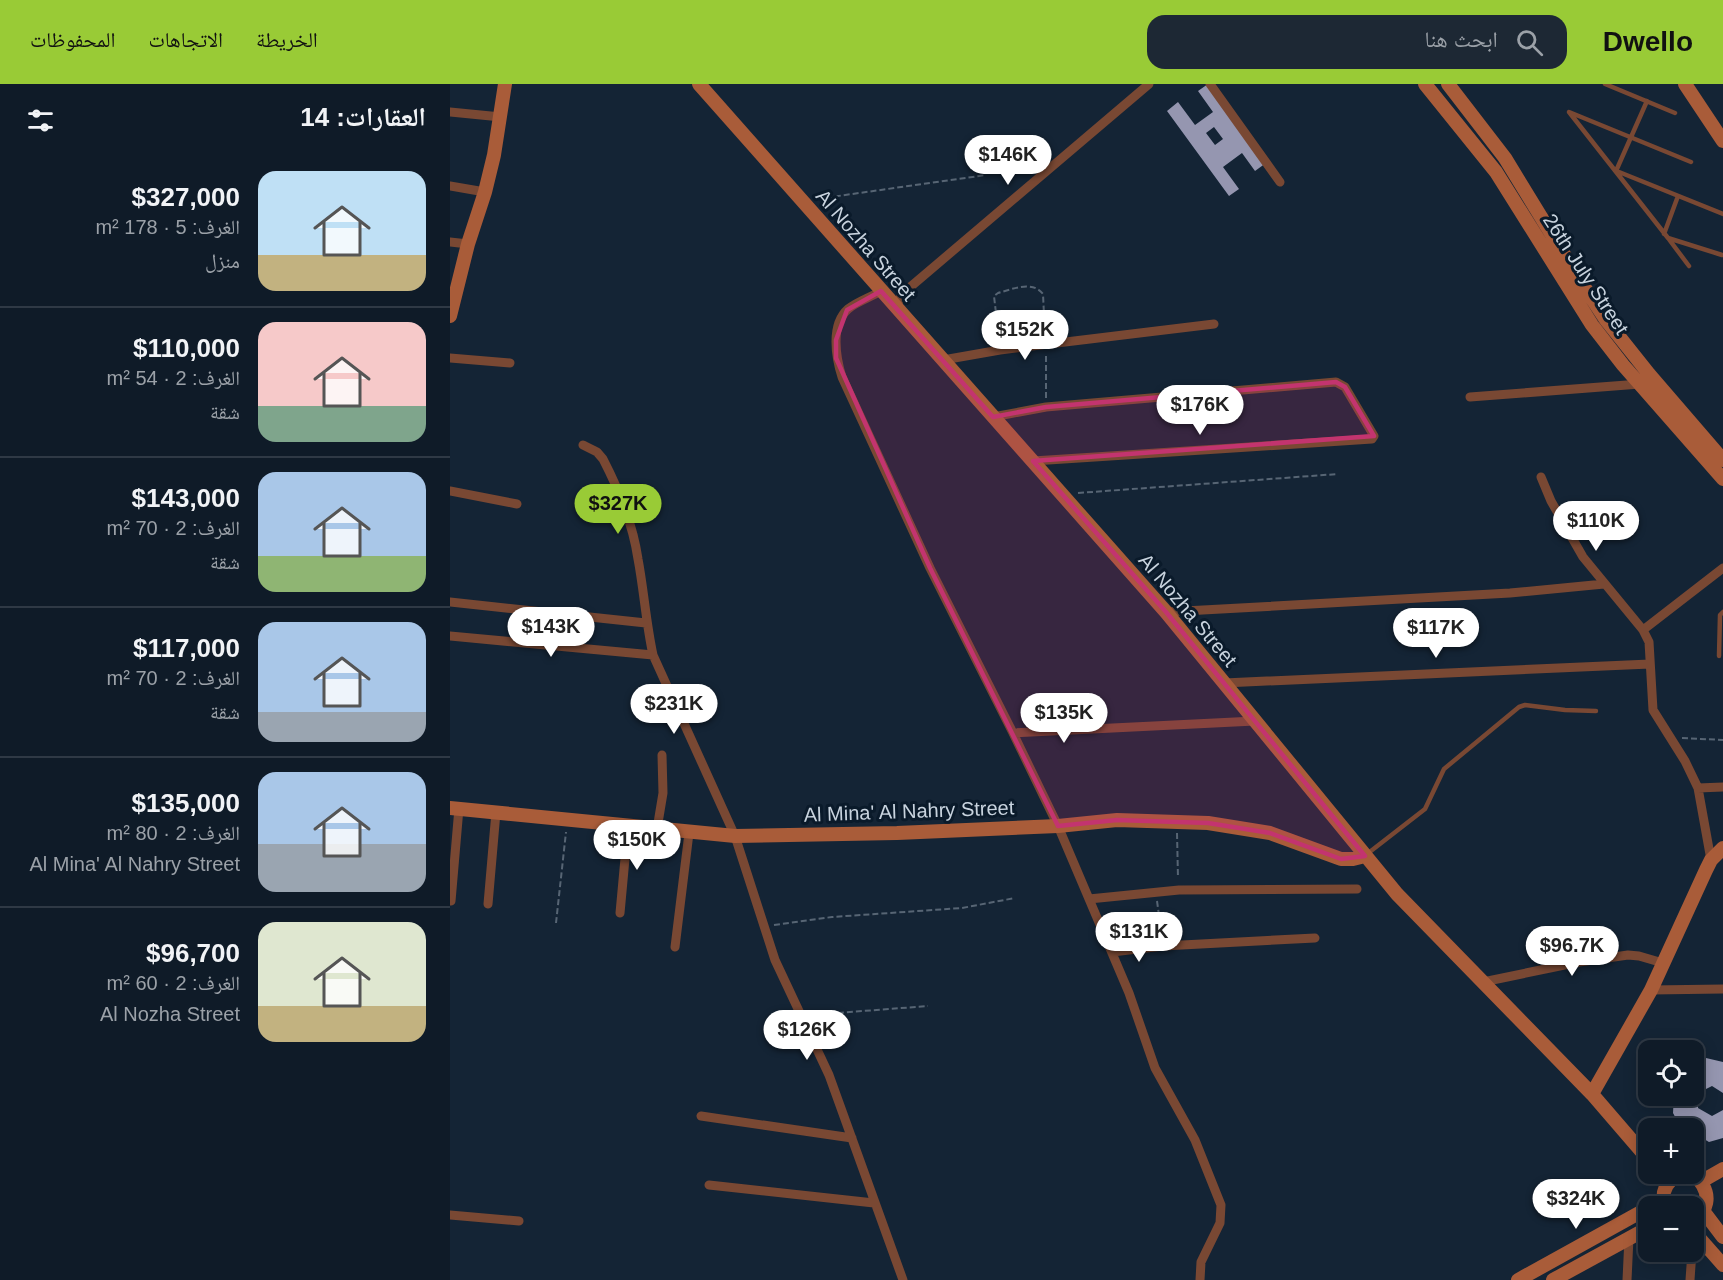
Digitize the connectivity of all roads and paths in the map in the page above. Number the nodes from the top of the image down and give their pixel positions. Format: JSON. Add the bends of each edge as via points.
{"nodes":[{"id":1,"x":505,"y":84,"type":"edge"},
{"id":2,"x":699,"y":84,"type":"edge"},
{"id":3,"x":1149,"y":84,"type":"edge"},
{"id":4,"x":1210,"y":84,"type":"edge"},
{"id":5,"x":1425,"y":84,"type":"edge"},
{"id":6,"x":1448,"y":84,"type":"edge"},
{"id":7,"x":1605,"y":84,"type":"edge"},
{"id":8,"x":1685,"y":84,"type":"edge"},
{"id":9,"x":1647,"y":101,"type":"junction"},
{"id":10,"x":450,"y":112,"type":"edge"},
{"id":11,"x":1675,"y":113,"type":"dead end"},
{"id":12,"x":501,"y":117,"type":"junction"},
{"id":13,"x":1631,"y":137,"type":"junction"},
{"id":14,"x":1723,"y":141,"type":"edge"},
{"id":15,"x":1691,"y":162,"type":"dead end"},
{"id":16,"x":1616,"y":171,"type":"junction"},
{"id":17,"x":986,"y":175,"type":"dead end"},
{"id":18,"x":1280,"y":182,"type":"dead end"},
{"id":19,"x":450,"y":186,"type":"edge"},
{"id":20,"x":485,"y":192,"type":"junction"},
{"id":21,"x":1678,"y":196,"type":"junction"},
{"id":22,"x":802,"y":201,"type":"junction"},
{"id":23,"x":1723,"y":214,"type":"edge"},
{"id":24,"x":1666,"y":236,"type":"junction"},
{"id":25,"x":450,"y":242,"type":"edge"},
{"id":26,"x":468,"y":244,"type":"junction"},
{"id":27,"x":1722,"y":255,"type":"edge"},
{"id":28,"x":1689,"y":266,"type":"dead end"},
{"id":29,"x":881,"y":291,"type":"junction"},
{"id":30,"x":896,"y":308,"type":"junction"},
{"id":31,"x":450,"y":316,"type":"edge"},
{"id":32,"x":1214,"y":324,"type":"dead end"},
{"id":33,"x":1046,"y":346,"type":"junction"},
{"id":34,"x":1000,"y":350,"type":"junction"},
{"id":35,"x":450,"y":358,"type":"edge"},
{"id":36,"x":943,"y":360,"type":"junction"},
{"id":37,"x":510,"y":363,"type":"dead end"},
{"id":38,"x":1640,"y":384,"type":"junction"},
{"id":39,"x":1470,"y":397,"type":"dead end"},
{"id":40,"x":1046,"y":407,"type":"junction"},
{"id":41,"x":993,"y":417,"type":"junction"},
{"id":42,"x":583,"y":445,"type":"dead end"},
{"id":43,"x":1723,"y":460,"type":"edge"},
{"id":44,"x":1033,"y":461,"type":"junction"},
{"id":45,"x":1338,"y":474,"type":"dead end"},
{"id":46,"x":1541,"y":477,"type":"dead end"},
{"id":47,"x":1723,"y":479,"type":"edge"},
{"id":48,"x":450,"y":491,"type":"edge"},
{"id":49,"x":1062,"y":494,"type":"junction"},
{"id":50,"x":516,"y":504,"type":"dead end"},
{"id":51,"x":1723,"y":568,"type":"edge"},
{"id":52,"x":1604,"y":584,"type":"junction"},
{"id":53,"x":450,"y":602,"type":"edge"},
{"id":54,"x":1166,"y":612,"type":"junction"},
{"id":55,"x":1723,"y":612,"type":"edge"},
{"id":56,"x":646,"y":623,"type":"junction"},
{"id":57,"x":1643,"y":630,"type":"junction"},
{"id":58,"x":450,"y":636,"type":"edge"},
{"id":59,"x":653,"y":655,"type":"junction"},
{"id":60,"x":1719,"y":656,"type":"dead end"},
{"id":61,"x":1650,"y":664,"type":"junction"},
{"id":62,"x":1224,"y":682,"type":"junction"},
{"id":63,"x":1596,"y":711,"type":"dead end"},
{"id":64,"x":1255,"y":721,"type":"junction"},
{"id":65,"x":1013,"y":733,"type":"junction"},
{"id":66,"x":1694,"y":739,"type":"dead end"},
{"id":67,"x":1723,"y":740,"type":"edge"},
{"id":68,"x":662,"y":755,"type":"dead end"},
{"id":69,"x":1723,"y":787,"type":"edge"},
{"id":70,"x":1698,"y":788,"type":"junction"},
{"id":71,"x":454,"y":808,"type":"edge"},
{"id":72,"x":496,"y":812,"type":"junction"},
{"id":73,"x":567,"y":820,"type":"junction"},
{"id":74,"x":1177,"y":821,"type":"junction"},
{"id":75,"x":628,"y":826,"type":"junction"},
{"id":76,"x":1058,"y":826,"type":"junction"},
{"id":77,"x":657,"y":830,"type":"junction"},
{"id":78,"x":689,"y":833,"type":"junction"},
{"id":79,"x":735,"y":836,"type":"junction"},
{"id":80,"x":1723,"y":848,"type":"edge"},
{"id":81,"x":1365,"y":856,"type":"junction"},
{"id":82,"x":1711,"y":860,"type":"junction"},
{"id":83,"x":1357,"y":889,"type":"dead end"},
{"id":84,"x":1179,"y":890,"type":"junction"},
{"id":85,"x":1156,"y":893,"type":"junction"},
{"id":86,"x":1015,"y":898,"type":"dead end"},
{"id":87,"x":1089,"y":899,"type":"junction"},
{"id":88,"x":451,"y":901,"type":"edge"},
{"id":89,"x":488,"y":904,"type":"dead end"},
{"id":90,"x":620,"y":913,"type":"dead end"},
{"id":91,"x":556,"y":923,"type":"dead end"},
{"id":92,"x":762,"y":926,"type":"junction"},
{"id":93,"x":1315,"y":938,"type":"dead end"},
{"id":94,"x":1163,"y":946,"type":"junction"},
{"id":95,"x":675,"y":947,"type":"dead end"},
{"id":96,"x":1112,"y":952,"type":"junction"},
{"id":97,"x":1663,"y":963,"type":"junction"},
{"id":98,"x":1483,"y":982,"type":"junction"},
{"id":99,"x":1723,"y":989,"type":"edge"},
{"id":100,"x":1651,"y":990,"type":"junction"},
{"id":101,"x":927,"y":1006,"type":"dead end"},
{"id":102,"x":800,"y":1016,"type":"junction"},
{"id":103,"x":1592,"y":1094,"type":"junction"},
{"id":104,"x":701,"y":1116,"type":"dead end"},
{"id":105,"x":852,"y":1138,"type":"junction"},
{"id":106,"x":1638,"y":1147,"type":"edge"},
{"id":107,"x":1723,"y":1169,"type":"edge"},
{"id":108,"x":1704,"y":1180,"type":"edge"},
{"id":109,"x":1703,"y":1184,"type":"edge"},
{"id":110,"x":709,"y":1185,"type":"dead end"},
{"id":111,"x":874,"y":1203,"type":"junction"},
{"id":112,"x":1704,"y":1206,"type":"edge"},
{"id":113,"x":450,"y":1215,"type":"edge"},
{"id":114,"x":1638,"y":1215,"type":"edge"},
{"id":115,"x":1704,"y":1220,"type":"edge"},
{"id":116,"x":519,"y":1221,"type":"dead end"},
{"id":117,"x":1638,"y":1233,"type":"edge"},
{"id":118,"x":1723,"y":1237,"type":"edge"},
{"id":119,"x":1629,"y":1238,"type":"junction"},
{"id":120,"x":1704,"y":1244,"type":"edge"},
{"id":121,"x":1691,"y":1262,"type":"edge"},
{"id":122,"x":1723,"y":1265,"type":"edge"},
{"id":123,"x":1557,"y":1279,"type":"edge"},
{"id":124,"x":903,"y":1280,"type":"edge"},
{"id":125,"x":1200,"y":1280,"type":"edge"},
{"id":126,"x":1518,"y":1280,"type":"edge"},
{"id":127,"x":1627,"y":1280,"type":"edge"},
{"id":128,"x":1690,"y":1280,"type":"edge"}],
"edges":[{"from":1,"to":12,"type":"main road"},
{"from":2,"to":22,"type":"main road","name":"Al Nozha Street"},
{"from":3,"to":30,"type":"street","via":[[902,294]]},
{"from":4,"to":18,"type":"street"},
{"from":5,"to":38,"type":"main road","name":"26th July Street","via":[[1496,172],[1577,304]]},
{"from":6,"to":43,"type":"main road","name":"26th July Street","via":[[1505,158],[1606,320]]},
{"from":7,"to":9,"type":"lane"},
{"from":8,"to":14,"type":"main road"},
{"from":9,"to":11,"type":"lane"},
{"from":9,"to":13,"type":"lane"},
{"from":10,"to":12,"type":"street"},
{"from":12,"to":20,"type":"main road"},
{"from":13,"to":15,"type":"lane"},
{"from":13,"to":16,"type":"lane"},
{"from":13,"to":16,"type":"lane","via":[[1569,112]]},
{"from":16,"to":21,"type":"lane"},
{"from":16,"to":24,"type":"lane"},
{"from":17,"to":22,"type":"path"},
{"from":19,"to":20,"type":"street"},
{"from":20,"to":26,"type":"main road"},
{"from":21,"to":23,"type":"lane"},
{"from":21,"to":24,"type":"lane"},
{"from":22,"to":29,"type":"main road","name":"Al Nozha Street"},
{"from":24,"to":27,"type":"lane"},
{"from":24,"to":28,"type":"lane"},
{"from":25,"to":26,"type":"street"},
{"from":26,"to":31,"type":"main road"},
{"from":29,"to":30,"type":"main road","name":"Al Nozha Street"},
{"from":29,"to":65,"type":"street","via":[[847,310],[836,340],[836,358],[930,568]]},
{"from":30,"to":36,"type":"main road","name":"Al Nozha Street"},
{"from":32,"to":33,"type":"street"},
{"from":33,"to":34,"type":"street"},
{"from":33,"to":34,"type":"path","via":[[1043,294],[1032,286],[994,296]]},
{"from":33,"to":40,"type":"path"},
{"from":34,"to":36,"type":"street"},
{"from":35,"to":37,"type":"street"},
{"from":36,"to":41,"type":"main road","name":"Al Nozha Street"},
{"from":38,"to":39,"type":"street"},
{"from":38,"to":47,"type":"main road","name":"26th July Street"},
{"from":40,"to":41,"type":"street"},
{"from":40,"to":44,"type":"street","via":[[1336,382],[1345,387],[1374,436]]},
{"from":41,"to":44,"type":"main road","name":"Al Nozha Street"},
{"from":42,"to":56,"type":"street","via":[[603,459],[628,519],[638,558]]},
{"from":44,"to":49,"type":"main road","name":"Al Nozha Street"},
{"from":45,"to":49,"type":"path"},
{"from":46,"to":52,"type":"street","via":[[1567,530]]},
{"from":48,"to":50,"type":"street"},
{"from":49,"to":54,"type":"main road","name":"Al Nozha Street"},
{"from":51,"to":57,"type":"street"},
{"from":52,"to":54,"type":"street","via":[[1498,594]]},
{"from":52,"to":57,"type":"street"},
{"from":53,"to":56,"type":"street"},
{"from":54,"to":62,"type":"main road","name":"Al Nozha Street"},
{"from":55,"to":60,"type":"lane"},
{"from":56,"to":59,"type":"street"},
{"from":57,"to":61,"type":"street","via":[[1649,642]]},
{"from":58,"to":59,"type":"street"},
{"from":59,"to":79,"type":"street"},
{"from":61,"to":62,"type":"street"},
{"from":61,"to":70,"type":"street","via":[[1653,710]]},
{"from":62,"to":64,"type":"main road","name":"Al Nozha Street"},
{"from":63,"to":81,"type":"lane","via":[[1519,707],[1444,769],[1425,809]]},
{"from":64,"to":65,"type":"street"},
{"from":64,"to":81,"type":"main road","name":"Al Nozha Street"},
{"from":65,"to":76,"type":"street"},
{"from":66,"to":67,"type":"path"},
{"from":68,"to":77,"type":"street","via":[[663,793]]},
{"from":69,"to":70,"type":"street"},
{"from":70,"to":82,"type":"street"},
{"from":71,"to":72,"type":"main road","name":"Al Mina' Al Nahry Street"},
{"from":71,"to":88,"type":"street"},
{"from":72,"to":73,"type":"main road","name":"Al Mina' Al Nahry Street"},
{"from":72,"to":89,"type":"street"},
{"from":73,"to":75,"type":"main road","name":"Al Mina' Al Nahry Street"},
{"from":73,"to":91,"type":"path"},
{"from":74,"to":76,"type":"main road","name":"Al Mina' Al Nahry Street","via":[[1118,820]]},
{"from":74,"to":81,"type":"main road","name":"Al Mina' Al Nahry Street","via":[[1270,833],[1341,859]]},
{"from":74,"to":84,"type":"path"},
{"from":75,"to":77,"type":"main road","name":"Al Mina' Al Nahry Street"},
{"from":75,"to":90,"type":"street"},
{"from":76,"to":79,"type":"main road","name":"Al Mina' Al Nahry Street"},
{"from":76,"to":87,"type":"street"},
{"from":77,"to":78,"type":"main road","name":"Al Mina' Al Nahry Street"},
{"from":78,"to":79,"type":"main road","name":"Al Mina' Al Nahry Street"},
{"from":78,"to":95,"type":"street"},
{"from":79,"to":92,"type":"street"},
{"from":80,"to":82,"type":"main road"},
{"from":81,"to":98,"type":"main road","name":"Al Nozha Street"},
{"from":82,"to":97,"type":"main road"},
{"from":83,"to":84,"type":"street"},
{"from":84,"to":85,"type":"street"},
{"from":85,"to":87,"type":"street"},
{"from":85,"to":94,"type":"path"},
{"from":86,"to":92,"type":"path","via":[[962,908]]},
{"from":87,"to":96,"type":"street"},
{"from":92,"to":102,"type":"street"},
{"from":93,"to":94,"type":"street"},
{"from":94,"to":96,"type":"street"},
{"from":96,"to":125,"type":"street","via":[[1155,1068],[1195,1140],[1221,1205],[1220,1223],[1202,1262]]},
{"from":97,"to":98,"type":"street","via":[[1628,955]]},
{"from":97,"to":100,"type":"main road"},
{"from":98,"to":103,"type":"main road","name":"Al Nozha Street"},
{"from":99,"to":100,"type":"street"},
{"from":100,"to":103,"type":"main road"},
{"from":101,"to":102,"type":"path"},
{"from":102,"to":105,"type":"street","via":[[829,1075]]},
{"from":103,"to":106,"type":"main road","name":"Al Nozha Street"},
{"from":104,"to":105,"type":"street"},
{"from":105,"to":111,"type":"street"},
{"from":107,"to":108,"type":"main road"},
{"from":109,"to":112,"type":"main road","via":[[1709,1196]]},
{"from":110,"to":111,"type":"street"},
{"from":111,"to":124,"type":"street"},
{"from":113,"to":116,"type":"street"},
{"from":114,"to":126,"type":"main road"},
{"from":115,"to":118,"type":"main road"},
{"from":117,"to":119,"type":"main road"},
{"from":119,"to":123,"type":"main road"},
{"from":119,"to":127,"type":"street"},
{"from":120,"to":122,"type":"main road"},
{"from":121,"to":128,"type":"street"}]}
